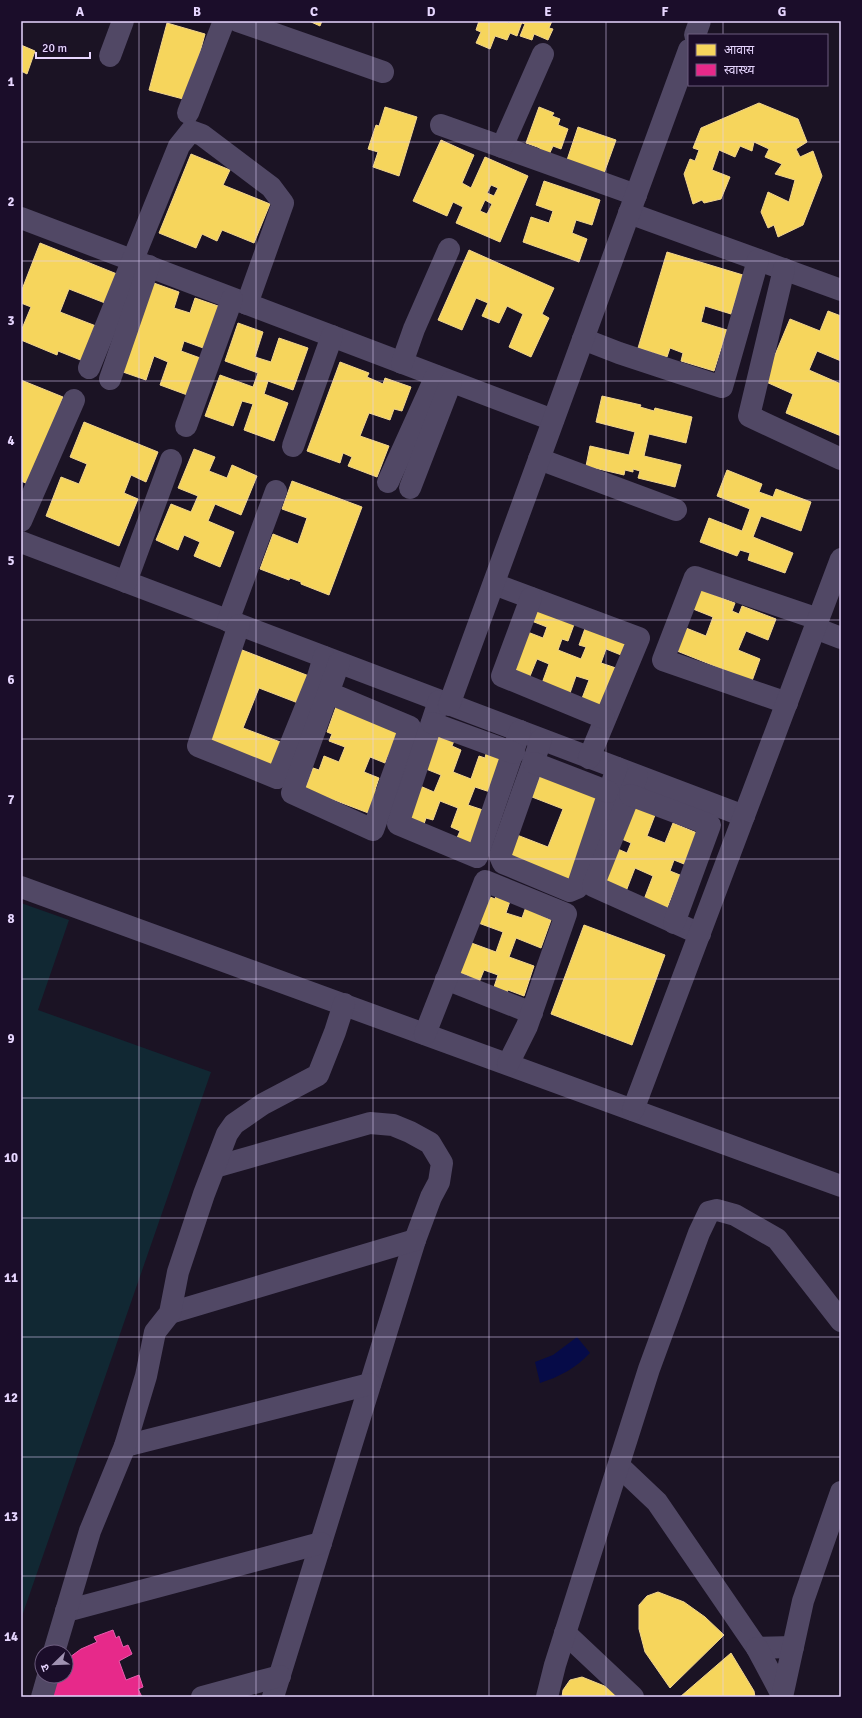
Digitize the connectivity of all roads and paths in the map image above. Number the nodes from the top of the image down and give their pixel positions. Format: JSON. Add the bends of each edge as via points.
{"nodes":[{"id":1,"x":123,"y":21,"type":"edge"},
{"id":2,"x":224,"y":21,"type":"edge"},
{"id":3,"x":238,"y":21,"type":"edge"},
{"id":4,"x":700,"y":21,"type":"edge"},
{"id":5,"x":695,"y":34,"type":"edge"},
{"id":6,"x":688,"y":53,"type":"edge"},
{"id":7,"x":543,"y":54,"type":"dead end"},
{"id":8,"x":110,"y":56,"type":"dead end"},
{"id":9,"x":382,"y":72,"type":"dead end"},
{"id":10,"x":188,"y":113,"type":"dead end"},
{"id":11,"x":441,"y":125,"type":"dead end"},
{"id":12,"x":502,"y":147,"type":"junction"},
{"id":13,"x":633,"y":204,"type":"junction"},
{"id":14,"x":21,"y":219,"type":"edge"},
{"id":15,"x":449,"y":249,"type":"dead end"},
{"id":16,"x":758,"y":260,"type":"junction"},
{"id":17,"x":141,"y":263,"type":"junction"},
{"id":18,"x":784,"y":269,"type":"junction"},
{"id":19,"x":841,"y":290,"type":"edge"},
{"id":20,"x":240,"y":301,"type":"junction"},
{"id":21,"x":332,"y":336,"type":"junction"},
{"id":22,"x":583,"y":339,"type":"junction"},
{"id":23,"x":402,"y":363,"type":"junction"},
{"id":24,"x":89,"y":368,"type":"dead end"},
{"id":25,"x":110,"y":379,"type":"dead end"},
{"id":26,"x":443,"y":379,"type":"junction"},
{"id":27,"x":74,"y":400,"type":"dead end"},
{"id":28,"x":554,"y":420,"type":"junction"},
{"id":29,"x":186,"y":426,"type":"dead end"},
{"id":30,"x":293,"y":446,"type":"dead end"},
{"id":31,"x":539,"y":459,"type":"junction"},
{"id":32,"x":841,"y":459,"type":"edge"},
{"id":33,"x":171,"y":460,"type":"dead end"},
{"id":34,"x":388,"y":482,"type":"dead end"},
{"id":35,"x":410,"y":488,"type":"dead end"},
{"id":36,"x":276,"y":491,"type":"dead end"},
{"id":37,"x":676,"y":510,"type":"dead end"},
{"id":38,"x":21,"y":521,"type":"edge"},
{"id":39,"x":21,"y":542,"type":"edge"},
{"id":40,"x":841,"y":559,"type":"edge"},
{"id":41,"x":126,"y":582,"type":"junction"},
{"id":42,"x":494,"y":584,"type":"junction"},
{"id":43,"x":531,"y":598,"type":"junction"},
{"id":44,"x":234,"y":623,"type":"junction"},
{"id":45,"x":817,"y":624,"type":"junction"},
{"id":46,"x":841,"y":638,"type":"edge"},
{"id":47,"x":331,"y":660,"type":"junction"},
{"id":48,"x":329,"y":693,"type":"junction"},
{"id":49,"x":444,"y":703,"type":"junction"},
{"id":50,"x":787,"y":703,"type":"junction"},
{"id":51,"x":604,"y":718,"type":"junction"},
{"id":52,"x":432,"y":723,"type":"junction"},
{"id":53,"x":520,"y":731,"type":"junction"},
{"id":54,"x":542,"y":740,"type":"junction"},
{"id":55,"x":514,"y":753,"type":"junction"},
{"id":56,"x":589,"y":758,"type":"junction"},
{"id":57,"x":534,"y":763,"type":"junction"},
{"id":58,"x":623,"y":783,"type":"junction"},
{"id":59,"x":744,"y":816,"type":"junction"},
{"id":60,"x":21,"y":887,"type":"edge"},
{"id":61,"x":674,"y":923,"type":"junction"},
{"id":62,"x":700,"y":934,"type":"junction"},
{"id":63,"x":446,"y":979,"type":"junction"},
{"id":64,"x":344,"y":1004,"type":"junction"},
{"id":65,"x":532,"y":1013,"type":"junction"},
{"id":66,"x":425,"y":1034,"type":"junction"},
{"id":67,"x":508,"y":1064,"type":"junction"},
{"id":68,"x":634,"y":1110,"type":"junction"},
{"id":69,"x":215,"y":1167,"type":"junction"},
{"id":70,"x":841,"y":1186,"type":"edge"},
{"id":71,"x":415,"y":1240,"type":"junction"},
{"id":72,"x":170,"y":1313,"type":"junction"},
{"id":73,"x":841,"y":1322,"type":"edge"},
{"id":74,"x":370,"y":1384,"type":"junction"},
{"id":75,"x":125,"y":1446,"type":"junction"},
{"id":76,"x":619,"y":1466,"type":"junction"},
{"id":77,"x":841,"y":1492,"type":"edge"},
{"id":78,"x":321,"y":1543,"type":"junction"},
{"id":79,"x":66,"y":1611,"type":"junction"},
{"id":80,"x":565,"y":1633,"type":"junction"},
{"id":81,"x":56,"y":1644,"type":"edge"},
{"id":82,"x":793,"y":1647,"type":"junction"},
{"id":83,"x":757,"y":1648,"type":"junction"},
{"id":84,"x":280,"y":1676,"type":"junction"},
{"id":85,"x":46,"y":1684,"type":"edge"},
{"id":86,"x":782,"y":1696,"type":"edge"},
{"id":87,"x":42,"y":1697,"type":"edge"},
{"id":88,"x":202,"y":1697,"type":"edge"},
{"id":89,"x":273,"y":1697,"type":"edge"},
{"id":90,"x":547,"y":1697,"type":"edge"},
{"id":91,"x":633,"y":1697,"type":"edge"}],
"edges":[{"from":1,"to":8,"type":"street"},
{"from":2,"to":10,"type":"street"},
{"from":3,"to":9,"type":"street"},
{"from":4,"to":5,"type":"street"},
{"from":6,"to":13,"type":"street"},
{"from":7,"to":12,"type":"street"},
{"from":11,"to":12,"type":"street"},
{"from":12,"to":13,"type":"street"},
{"from":13,"to":16,"type":"street"},
{"from":13,"to":22,"type":"street"},
{"from":14,"to":17,"type":"street"},
{"from":15,"to":23,"type":"street"},
{"from":16,"to":18,"type":"street"},
{"from":16,"to":22,"type":"street","via":[[722,387]]},
{"from":17,"to":20,"type":"street"},
{"from":17,"to":20,"type":"street","via":[[179,146],[191,131],[202,135],[271,187],[283,203]]},
{"from":17,"to":24,"type":"street"},
{"from":17,"to":25,"type":"street"},
{"from":18,"to":19,"type":"street"},
{"from":18,"to":32,"type":"street","via":[[749,416]]},
{"from":20,"to":21,"type":"street"},
{"from":20,"to":29,"type":"street"},
{"from":21,"to":23,"type":"street"},
{"from":21,"to":30,"type":"street"},
{"from":22,"to":28,"type":"street"},
{"from":23,"to":26,"type":"street"},
{"from":26,"to":28,"type":"street"},
{"from":26,"to":34,"type":"street"},
{"from":26,"to":35,"type":"street"},
{"from":27,"to":38,"type":"street"},
{"from":28,"to":31,"type":"street"},
{"from":31,"to":37,"type":"street"},
{"from":31,"to":42,"type":"street"},
{"from":33,"to":41,"type":"street"},
{"from":36,"to":44,"type":"street"},
{"from":39,"to":41,"type":"street"},
{"from":40,"to":45,"type":"street"},
{"from":41,"to":44,"type":"street"},
{"from":42,"to":43,"type":"street"},
{"from":42,"to":49,"type":"street"},
{"from":43,"to":51,"type":"street","via":[[502,676]]},
{"from":43,"to":51,"type":"street","via":[[639,638]]},
{"from":44,"to":47,"type":"street"},
{"from":44,"to":47,"type":"street","via":[[198,746],[277,778],[318,677]]},
{"from":45,"to":46,"type":"street"},
{"from":45,"to":50,"type":"street"},
{"from":45,"to":50,"type":"street","via":[[695,577],[663,660]]},
{"from":47,"to":48,"type":"street"},
{"from":47,"to":49,"type":"street"},
{"from":48,"to":48,"type":"street","via":[[292,793],[374,830],[410,727]]},
{"from":49,"to":52,"type":"street"},
{"from":49,"to":53,"type":"street"},
{"from":50,"to":59,"type":"street"},
{"from":51,"to":56,"type":"street"},
{"from":52,"to":55,"type":"street"},
{"from":52,"to":55,"type":"street","via":[[398,824],[477,857]]},
{"from":53,"to":54,"type":"street"},
{"from":53,"to":55,"type":"street"},
{"from":54,"to":56,"type":"street"},
{"from":54,"to":57,"type":"street"},
{"from":56,"to":58,"type":"street"},
{"from":57,"to":58,"type":"street"},
{"from":57,"to":58,"type":"street","via":[[500,856],[503,863],[570,892],[577,888]]},
{"from":58,"to":59,"type":"street"},
{"from":58,"to":61,"type":"street","via":[[593,886]]},
{"from":58,"to":61,"type":"street","via":[[710,825]]},
{"from":59,"to":62,"type":"street"},
{"from":60,"to":64,"type":"street"},
{"from":61,"to":62,"type":"street"},
{"from":62,"to":68,"type":"street"},
{"from":63,"to":65,"type":"street"},
{"from":63,"to":65,"type":"street","via":[[485,882],[566,914]]},
{"from":63,"to":66,"type":"street"},
{"from":64,"to":66,"type":"street"},
{"from":64,"to":69,"type":"street","via":[[318,1075],[262,1104],[234,1124]]},
{"from":65,"to":67,"type":"street"},
{"from":66,"to":67,"type":"street"},
{"from":67,"to":68,"type":"street"},
{"from":68,"to":70,"type":"street"},
{"from":69,"to":71,"type":"street","via":[[370,1123],[393,1125],[430,1143],[442,1163],[439,1182]]},
{"from":69,"to":72,"type":"street","via":[[178,1272]]},
{"from":71,"to":72,"type":"street"},
{"from":71,"to":74,"type":"street"},
{"from":72,"to":75,"type":"street","via":[[155,1332],[146,1376]]},
{"from":73,"to":76,"type":"street","via":[[776,1238],[735,1215],[717,1210],[709,1212],[649,1369]]},
{"from":74,"to":75,"type":"street"},
{"from":74,"to":78,"type":"street"},
{"from":75,"to":79,"type":"street","via":[[90,1531]]},
{"from":76,"to":80,"type":"street"},
{"from":76,"to":83,"type":"street","via":[[657,1502]]},
{"from":77,"to":82,"type":"street","via":[[803,1601]]},
{"from":78,"to":79,"type":"street"},
{"from":78,"to":84,"type":"street"},
{"from":79,"to":81,"type":"street"},
{"from":80,"to":90,"type":"street"},
{"from":80,"to":91,"type":"street"},
{"from":82,"to":83,"type":"street"},
{"from":82,"to":86,"type":"street"},
{"from":83,"to":86,"type":"street"},
{"from":84,"to":88,"type":"street"},
{"from":84,"to":89,"type":"street"},
{"from":85,"to":87,"type":"street"}]}
